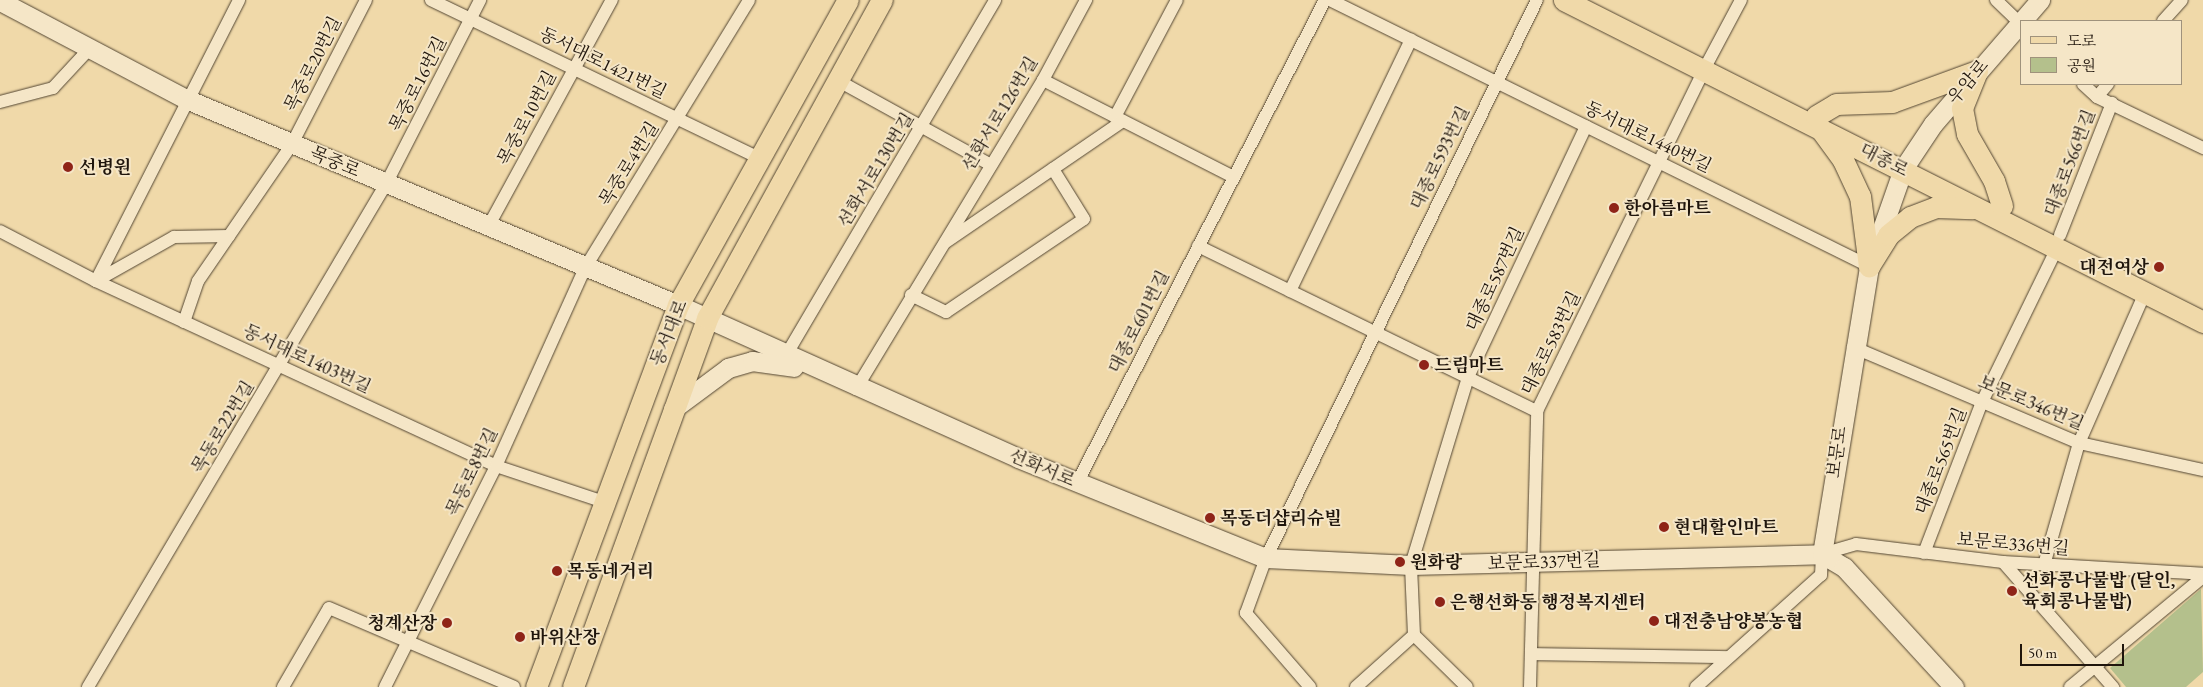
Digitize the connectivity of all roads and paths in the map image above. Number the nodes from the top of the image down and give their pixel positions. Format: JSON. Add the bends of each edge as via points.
{"nodes":[{"id":1,"x":239,"y":0,"type":"edge"},
{"id":2,"x":366,"y":0,"type":"edge"},
{"id":3,"x":431,"y":0,"type":"edge"},
{"id":4,"x":480,"y":0,"type":"edge"},
{"id":5,"x":612,"y":0,"type":"edge"},
{"id":6,"x":749,"y":0,"type":"edge"},
{"id":7,"x":848,"y":0,"type":"edge"},
{"id":8,"x":882,"y":0,"type":"edge"},
{"id":9,"x":995,"y":0,"type":"edge"},
{"id":10,"x":1086,"y":0,"type":"edge"},
{"id":11,"x":1177,"y":0,"type":"edge"},
{"id":12,"x":1325,"y":0,"type":"edge"},
{"id":13,"x":1330,"y":0,"type":"edge"},
{"id":14,"x":1537,"y":0,"type":"edge"},
{"id":15,"x":1564,"y":0,"type":"edge"},
{"id":16,"x":1585,"y":0,"type":"edge"},
{"id":17,"x":1741,"y":0,"type":"edge"},
{"id":18,"x":1996,"y":0,"type":"edge"},
{"id":19,"x":2040,"y":0,"type":"edge"},
{"id":20,"x":2182,"y":0,"type":"edge"},
{"id":21,"x":0,"y":1,"type":"edge"},
{"id":22,"x":470,"y":19,"type":"junction"},
{"id":23,"x":2024,"y":20,"type":"edge"},
{"id":24,"x":2165,"y":20,"type":"edge"},
{"id":25,"x":2020,"y":23,"type":"edge"},
{"id":26,"x":2020,"y":25,"type":"edge"},
{"id":27,"x":1411,"y":40,"type":"junction"},
{"id":28,"x":90,"y":48,"type":"junction"},
{"id":29,"x":1706,"y":66,"type":"junction"},
{"id":30,"x":574,"y":69,"type":"junction"},
{"id":31,"x":1977,"y":71,"type":"junction"},
{"id":32,"x":837,"y":80,"type":"junction"},
{"id":33,"x":1043,"y":80,"type":"junction"},
{"id":34,"x":1497,"y":82,"type":"junction"},
{"id":35,"x":2084,"y":85,"type":"edge"},
{"id":36,"x":2107,"y":85,"type":"edge"},
{"id":37,"x":2097,"y":97,"type":"junction"},
{"id":38,"x":186,"y":99,"type":"junction"},
{"id":39,"x":0,"y":102,"type":"edge"},
{"id":40,"x":2112,"y":103,"type":"junction"},
{"id":41,"x":678,"y":119,"type":"junction"},
{"id":42,"x":1119,"y":119,"type":"junction"},
{"id":43,"x":1817,"y":121,"type":"junction"},
{"id":44,"x":923,"y":126,"type":"junction"},
{"id":45,"x":1586,"y":126,"type":"junction"},
{"id":46,"x":292,"y":144,"type":"junction"},
{"id":47,"x":2203,"y":148,"type":"edge"},
{"id":48,"x":760,"y":158,"type":"junction"},
{"id":49,"x":1658,"y":162,"type":"junction"},
{"id":50,"x":1906,"y":164,"type":"junction"},
{"id":51,"x":991,"y":165,"type":"junction"},
{"id":52,"x":1053,"y":169,"type":"junction"},
{"id":53,"x":1234,"y":177,"type":"junction"},
{"id":54,"x":386,"y":184,"type":"junction"},
{"id":55,"x":2002,"y":206,"type":"junction"},
{"id":56,"x":1980,"y":208,"type":"junction"},
{"id":57,"x":488,"y":227,"type":"junction"},
{"id":58,"x":1,"y":233,"type":"edge"},
{"id":59,"x":229,"y":236,"type":"junction"},
{"id":60,"x":2059,"y":242,"type":"junction"},
{"id":61,"x":942,"y":244,"type":"junction"},
{"id":62,"x":1198,"y":246,"type":"junction"},
{"id":63,"x":1869,"y":266,"type":"junction"},
{"id":64,"x":585,"y":268,"type":"junction"},
{"id":65,"x":96,"y":280,"type":"junction"},
{"id":66,"x":1290,"y":291,"type":"junction"},
{"id":67,"x":2145,"y":293,"type":"junction"},
{"id":68,"x":911,"y":295,"type":"junction"},
{"id":69,"x":678,"y":305,"type":"junction"},
{"id":70,"x":2203,"y":307,"type":"edge"},
{"id":71,"x":707,"y":318,"type":"junction"},
{"id":72,"x":184,"y":322,"type":"junction"},
{"id":73,"x":2203,"y":322,"type":"edge"},
{"id":74,"x":1374,"y":332,"type":"junction"},
{"id":75,"x":1852,"y":347,"type":"junction"},
{"id":76,"x":785,"y":357,"type":"junction"},
{"id":77,"x":279,"y":366,"type":"junction"},
{"id":78,"x":822,"y":373,"type":"junction"},
{"id":79,"x":1468,"y":377,"type":"junction"},
{"id":80,"x":856,"y":389,"type":"junction"},
{"id":81,"x":1982,"y":402,"type":"junction"},
{"id":82,"x":673,"y":409,"type":"junction"},
{"id":83,"x":1537,"y":411,"type":"junction"},
{"id":84,"x":2079,"y":444,"type":"junction"},
{"id":85,"x":496,"y":466,"type":"junction"},
{"id":86,"x":2203,"y":470,"type":"edge"},
{"id":87,"x":1077,"y":483,"type":"junction"},
{"id":88,"x":606,"y":503,"type":"junction"},
{"id":89,"x":1924,"y":553,"type":"junction"},
{"id":90,"x":1822,"y":554,"type":"junction"},
{"id":91,"x":1266,"y":558,"type":"junction"},
{"id":92,"x":1537,"y":562,"type":"junction"},
{"id":93,"x":2003,"y":562,"type":"junction"},
{"id":94,"x":1411,"y":565,"type":"junction"},
{"id":95,"x":2044,"y":565,"type":"junction"},
{"id":96,"x":2203,"y":575,"type":"edge"},
{"id":97,"x":1414,"y":635,"type":"junction"},
{"id":98,"x":407,"y":642,"type":"junction"},
{"id":99,"x":1533,"y":654,"type":"junction"},
{"id":100,"x":1728,"y":657,"type":"junction"},
{"id":101,"x":2094,"y":665,"type":"junction"},
{"id":102,"x":88,"y":687,"type":"edge"},
{"id":103,"x":284,"y":687,"type":"edge"},
{"id":104,"x":385,"y":687,"type":"edge"},
{"id":105,"x":514,"y":687,"type":"edge"},
{"id":106,"x":536,"y":687,"type":"edge"},
{"id":107,"x":573,"y":687,"type":"edge"},
{"id":108,"x":1310,"y":687,"type":"edge"},
{"id":109,"x":1356,"y":687,"type":"edge"},
{"id":110,"x":1467,"y":687,"type":"edge"},
{"id":111,"x":1530,"y":687,"type":"edge"},
{"id":112,"x":1696,"y":687,"type":"edge"},
{"id":113,"x":1954,"y":687,"type":"edge"},
{"id":114,"x":2070,"y":687,"type":"edge"},
{"id":115,"x":2113,"y":687,"type":"edge"}],
"edges":[{"from":1,"to":38,"type":"street"},
{"from":2,"to":46,"type":"street","name":"목중로20번길"},
{"from":3,"to":22,"type":"street","name":"동서대로1421번길"},
{"from":4,"to":22,"type":"street","name":"목중로16번길"},
{"from":5,"to":30,"type":"street","name":"목중로10번길"},
{"from":6,"to":41,"type":"street","name":"목중로4번길"},
{"from":7,"to":48,"type":"main road","name":"동서대로"},
{"from":8,"to":32,"type":"main road","name":"동서대로"},
{"from":9,"to":44,"type":"street","name":"선화서로130번길"},
{"from":10,"to":33,"type":"street","name":"선화서로126번길"},
{"from":11,"to":42,"type":"street"},
{"from":12,"to":53,"type":"street","name":"대종로601번길"},
{"from":13,"to":27,"type":"street","name":"동서대로1440번길"},
{"from":14,"to":34,"type":"street","name":"대종로593번길"},
{"from":15,"to":29,"type":"main road","name":"대종로"},
{"from":16,"to":29,"type":"main road","name":"대종로"},
{"from":17,"to":29,"type":"street","name":"대종로583번길"},
{"from":18,"to":25,"type":"street"},
{"from":19,"to":23,"type":"street","name":"우암로"},
{"from":20,"to":24,"type":"street"},
{"from":21,"to":28,"type":"street","name":"목중로"},
{"from":22,"to":30,"type":"street","name":"동서대로1421번길"},
{"from":22,"to":54,"type":"street","name":"목중로16번길"},
{"from":26,"to":31,"type":"street","name":"우암로"},
{"from":27,"to":34,"type":"street","name":"동서대로1440번길"},
{"from":27,"to":66,"type":"street"},
{"from":28,"to":38,"type":"street","name":"목중로"},
{"from":28,"to":39,"type":"street","via":[[53,88]]},
{"from":29,"to":43,"type":"main road","name":"대종로"},
{"from":29,"to":49,"type":"street","name":"대종로583번길"},
{"from":30,"to":41,"type":"street","name":"동서대로1421번길"},
{"from":30,"to":57,"type":"street","name":"목중로10번길"},
{"from":31,"to":43,"type":"main road","via":[[1892,102],[1836,104]]},
{"from":31,"to":50,"type":"street","name":"우암로"},
{"from":31,"to":55,"type":"main road","via":[[1962,108],[1967,134],[1994,181]]},
{"from":32,"to":44,"type":"street"},
{"from":32,"to":71,"type":"main road","name":"동서대로"},
{"from":33,"to":42,"type":"street"},
{"from":33,"to":51,"type":"street","name":"선화서로126번길"},
{"from":34,"to":45,"type":"street","name":"동서대로1440번길"},
{"from":34,"to":74,"type":"street","name":"대종로593번길"},
{"from":35,"to":37,"type":"street"},
{"from":36,"to":37,"type":"street","name":"대종로566번길"},
{"from":37,"to":40,"type":"street"},
{"from":38,"to":46,"type":"street","name":"목중로"},
{"from":38,"to":65,"type":"street"},
{"from":40,"to":47,"type":"street"},
{"from":40,"to":60,"type":"street","name":"대종로566번길"},
{"from":41,"to":48,"type":"street","name":"동서대로1421번길"},
{"from":41,"to":64,"type":"street","name":"목중로4번길"},
{"from":42,"to":52,"type":"street","name":"선화서로126번길"},
{"from":42,"to":53,"type":"street"},
{"from":43,"to":50,"type":"main road","name":"대종로"},
{"from":43,"to":63,"type":"main road","via":[[1843,160],[1860,196]]},
{"from":44,"to":51,"type":"street"},
{"from":44,"to":76,"type":"street","name":"선화서로130번길"},
{"from":45,"to":49,"type":"street","name":"동서대로1440번길"},
{"from":45,"to":79,"type":"street","name":"대종로587번길"},
{"from":46,"to":54,"type":"street","name":"목중로"},
{"from":46,"to":59,"type":"street","name":"목중로20번길"},
{"from":48,"to":69,"type":"main road","name":"동서대로"},
{"from":49,"to":63,"type":"street","name":"동서대로1440번길"},
{"from":49,"to":83,"type":"street","name":"대종로583번길"},
{"from":50,"to":55,"type":"main road","name":"대종로"},
{"from":50,"to":56,"type":"main road","name":"대종로"},
{"from":50,"to":63,"type":"street","name":"보문로"},
{"from":51,"to":61,"type":"street","name":"선화서로126번길"},
{"from":52,"to":61,"type":"street","name":"선화서로126번길"},
{"from":52,"to":68,"type":"street","via":[[1084,219],[946,312]]},
{"from":53,"to":62,"type":"street","name":"대종로601번길"},
{"from":54,"to":57,"type":"street","name":"목중로"},
{"from":54,"to":77,"type":"street","name":"목동로22번길"},
{"from":55,"to":60,"type":"main road","name":"대종로"},
{"from":56,"to":60,"type":"main road","name":"대종로"},
{"from":56,"to":63,"type":"main road","via":[[1936,206],[1910,217],[1888,235]]},
{"from":57,"to":64,"type":"street","name":"목중로"},
{"from":58,"to":65,"type":"street","name":"동서대로1403번길"},
{"from":59,"to":65,"type":"street","via":[[174,237]]},
{"from":59,"to":72,"type":"street","name":"목중로20번길","via":[[198,281]]},
{"from":60,"to":67,"type":"main road","name":"대종로"},
{"from":60,"to":70,"type":"main road","name":"대종로"},
{"from":60,"to":81,"type":"street","name":"대종로565번길"},
{"from":61,"to":68,"type":"street","name":"선화서로126번길"},
{"from":62,"to":66,"type":"street"},
{"from":62,"to":87,"type":"street","name":"대종로601번길"},
{"from":63,"to":75,"type":"street","name":"보문로"},
{"from":64,"to":69,"type":"street","name":"목중로"},
{"from":64,"to":85,"type":"street","name":"목동로8번길"},
{"from":65,"to":72,"type":"street","name":"동서대로1403번길"},
{"from":66,"to":74,"type":"street"},
{"from":67,"to":73,"type":"main road","name":"대종로"},
{"from":67,"to":84,"type":"street"},
{"from":68,"to":80,"type":"street","name":"선화서로126번길"},
{"from":69,"to":71,"type":"street","name":"선화서로"},
{"from":69,"to":88,"type":"main road","name":"동서대로"},
{"from":71,"to":76,"type":"street","name":"선화서로"},
{"from":71,"to":82,"type":"main road","name":"동서대로"},
{"from":72,"to":77,"type":"street","name":"동서대로1403번길"},
{"from":74,"to":79,"type":"street"},
{"from":74,"to":91,"type":"street","name":"대종로593번길"},
{"from":75,"to":81,"type":"street","name":"보문로346번길"},
{"from":75,"to":90,"type":"street","name":"보문로"},
{"from":76,"to":78,"type":"street","name":"선화서로"},
{"from":77,"to":85,"type":"street","name":"동서대로1403번길"},
{"from":77,"to":102,"type":"street","name":"목동로22번길"},
{"from":78,"to":80,"type":"street","name":"선화서로"},
{"from":78,"to":82,"type":"street","via":[[752,361],[723,370]]},
{"from":79,"to":83,"type":"street"},
{"from":79,"to":94,"type":"street","name":"대종로587번길"},
{"from":80,"to":87,"type":"street","name":"선화서로"},
{"from":81,"to":84,"type":"street","name":"보문로346번길"},
{"from":81,"to":89,"type":"street","name":"대종로565번길"},
{"from":82,"to":107,"type":"main road","name":"동서대로"},
{"from":83,"to":92,"type":"street","name":"대종로583번길"},
{"from":84,"to":86,"type":"street","name":"보문로346번길"},
{"from":84,"to":95,"type":"street"},
{"from":85,"to":88,"type":"street","name":"동서대로1403번길"},
{"from":85,"to":98,"type":"street","name":"목동로8번길"},
{"from":87,"to":91,"type":"street","name":"선화서로"},
{"from":88,"to":106,"type":"main road","name":"동서대로"},
{"from":89,"to":90,"type":"street","name":"보문로336번길","via":[[1856,544]]},
{"from":89,"to":93,"type":"street","name":"보문로336번길"},
{"from":90,"to":92,"type":"street","name":"보문로337번길"},
{"from":90,"to":100,"type":"street","via":[[1821,575]]},
{"from":90,"to":113,"type":"street","via":[[1844,567]]},
{"from":91,"to":94,"type":"street","name":"보문로337번길"},
{"from":91,"to":108,"type":"street","via":[[1246,613]]},
{"from":92,"to":94,"type":"street","name":"보문로337번길"},
{"from":92,"to":99,"type":"street","name":"대종로583번길"},
{"from":93,"to":95,"type":"street","name":"보문로336번길"},
{"from":93,"to":101,"type":"street"},
{"from":94,"to":97,"type":"street","name":"대종로587번길"},
{"from":95,"to":96,"type":"street","name":"보문로336번길"},
{"from":96,"to":101,"type":"street"},
{"from":97,"to":109,"type":"street"},
{"from":97,"to":110,"type":"street"},
{"from":98,"to":103,"type":"street","via":[[329,608]]},
{"from":98,"to":104,"type":"street","name":"목동로8번길"},
{"from":98,"to":105,"type":"street"},
{"from":99,"to":100,"type":"street"},
{"from":99,"to":111,"type":"street","name":"대종로583번길"},
{"from":100,"to":112,"type":"street"},
{"from":101,"to":114,"type":"street"},
{"from":101,"to":115,"type":"street"}]}
